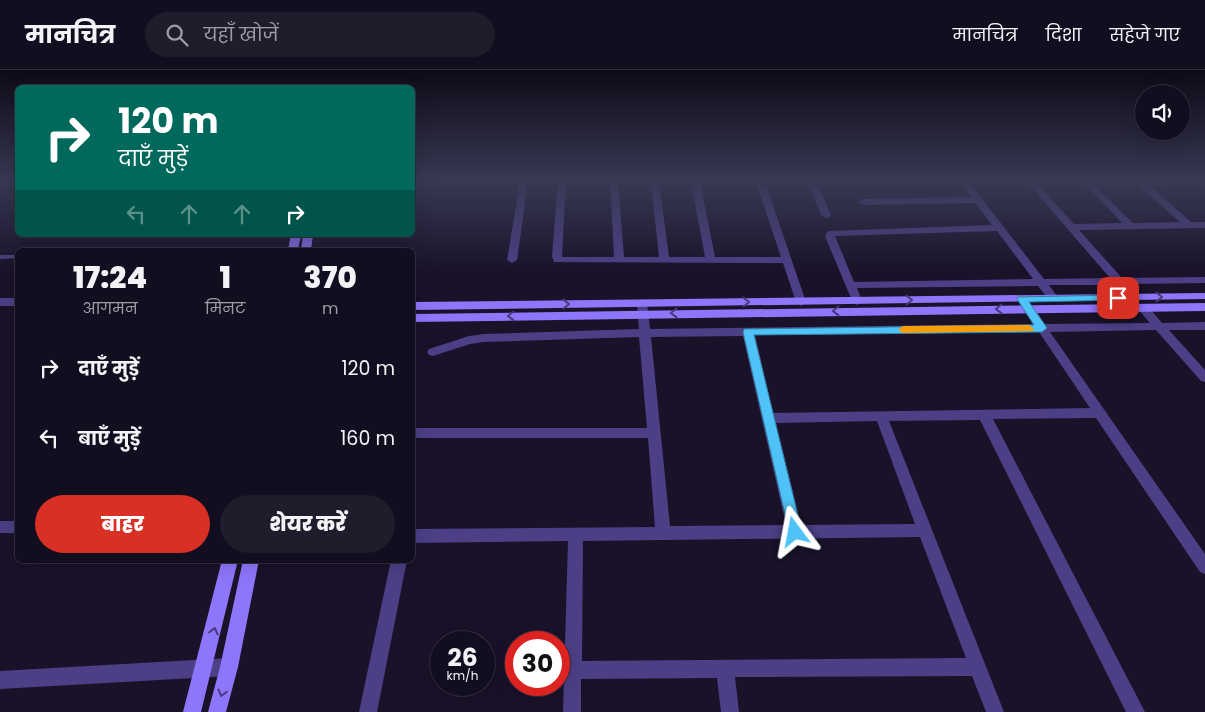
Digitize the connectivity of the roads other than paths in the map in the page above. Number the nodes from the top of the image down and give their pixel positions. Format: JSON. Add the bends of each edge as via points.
{"nodes":[{"id":1,"x":519,"y":212,"type":"edge"},
{"id":2,"x":560,"y":212,"type":"edge"},
{"id":3,"x":616,"y":212,"type":"edge"},
{"id":4,"x":658,"y":212,"type":"edge"},
{"id":5,"x":702,"y":212,"type":"edge"},
{"id":6,"x":770,"y":212,"type":"edge"},
{"id":7,"x":824,"y":212,"type":"edge"},
{"id":8,"x":987,"y":212,"type":"edge"},
{"id":9,"x":1058,"y":212,"type":"edge"},
{"id":10,"x":1116,"y":212,"type":"edge"},
{"id":11,"x":1173,"y":212,"type":"edge"},
{"id":12,"x":826,"y":216,"type":"dead end"},
{"id":13,"x":1188,"y":225,"type":"junction"},
{"id":14,"x":1205,"y":225,"type":"edge"},
{"id":15,"x":1130,"y":226,"type":"junction"},
{"id":16,"x":1071,"y":227,"type":"junction"},
{"id":17,"x":1000,"y":228,"type":"junction"},
{"id":18,"x":15,"y":256,"type":"edge"},
{"id":19,"x":0,"y":257,"type":"edge"},
{"id":20,"x":512,"y":260,"type":"dead end"},
{"id":21,"x":619,"y":260,"type":"junction"},
{"id":22,"x":664,"y":260,"type":"junction"},
{"id":23,"x":712,"y":260,"type":"junction"},
{"id":24,"x":787,"y":260,"type":"junction"},
{"id":25,"x":1205,"y":280,"type":"edge"},
{"id":26,"x":1120,"y":281,"type":"junction"},
{"id":27,"x":1041,"y":282,"type":"junction"},
{"id":28,"x":851,"y":285,"type":"junction"},
{"id":29,"x":1205,"y":296,"type":"edge"},
{"id":30,"x":1134,"y":298,"type":"junction"},
{"id":31,"x":1054,"y":299,"type":"junction"},
{"id":32,"x":857,"y":301,"type":"junction"},
{"id":33,"x":15,"y":302,"type":"edge"},
{"id":34,"x":801,"y":302,"type":"junction"},
{"id":35,"x":1,"y":303,"type":"edge"},
{"id":36,"x":1025,"y":304,"type":"junction"},
{"id":37,"x":415,"y":306,"type":"edge"},
{"id":38,"x":1205,"y":307,"type":"edge"},
{"id":39,"x":642,"y":308,"type":"junction"},
{"id":40,"x":1143,"y":308,"type":"junction"},
{"id":41,"x":415,"y":318,"type":"edge"},
{"id":42,"x":1159,"y":326,"type":"junction"},
{"id":43,"x":1205,"y":326,"type":"edge"},
{"id":44,"x":1042,"y":328,"type":"junction"},
{"id":45,"x":748,"y":332,"type":"junction"},
{"id":46,"x":644,"y":333,"type":"junction"},
{"id":47,"x":433,"y":352,"type":"dead end"},
{"id":48,"x":1205,"y":378,"type":"edge"},
{"id":49,"x":1100,"y":413,"type":"junction"},
{"id":50,"x":984,"y":415,"type":"junction"},
{"id":51,"x":881,"y":416,"type":"junction"},
{"id":52,"x":768,"y":418,"type":"junction"},
{"id":53,"x":415,"y":433,"type":"edge"},
{"id":54,"x":653,"y":433,"type":"junction"},
{"id":55,"x":0,"y":527,"type":"edge"},
{"id":56,"x":15,"y":527,"type":"edge"},
{"id":57,"x":925,"y":530,"type":"junction"},
{"id":58,"x":795,"y":532,"type":"junction"},
{"id":59,"x":663,"y":533,"type":"junction"},
{"id":60,"x":576,"y":534,"type":"junction"},
{"id":61,"x":415,"y":536,"type":"edge"},
{"id":62,"x":229,"y":563,"type":"edge"},
{"id":63,"x":250,"y":563,"type":"edge"},
{"id":64,"x":398,"y":563,"type":"edge"},
{"id":65,"x":1205,"y":567,"type":"edge"},
{"id":66,"x":229,"y":667,"type":"junction"},
{"id":67,"x":978,"y":667,"type":"junction"},
{"id":68,"x":725,"y":668,"type":"junction"},
{"id":69,"x":205,"y":669,"type":"junction"},
{"id":70,"x":573,"y":670,"type":"junction"},
{"id":71,"x":0,"y":680,"type":"edge"},
{"id":72,"x":192,"y":712,"type":"edge"},
{"id":73,"x":217,"y":712,"type":"edge"},
{"id":74,"x":368,"y":712,"type":"edge"},
{"id":75,"x":572,"y":712,"type":"edge"},
{"id":76,"x":730,"y":712,"type":"edge"},
{"id":77,"x":995,"y":712,"type":"edge"},
{"id":78,"x":1136,"y":712,"type":"edge"}],
"edges":[{"from":1,"to":20,"type":"street"},
{"from":2,"to":21,"type":"street","via":[[558,260]]},
{"from":3,"to":21,"type":"street"},
{"from":4,"to":22,"type":"street"},
{"from":5,"to":23,"type":"street"},
{"from":6,"to":24,"type":"street"},
{"from":7,"to":12,"type":"street"},
{"from":8,"to":17,"type":"street"},
{"from":9,"to":16,"type":"street"},
{"from":10,"to":15,"type":"street"},
{"from":11,"to":13,"type":"street"},
{"from":13,"to":14,"type":"street"},
{"from":13,"to":15,"type":"street"},
{"from":15,"to":16,"type":"street"},
{"from":16,"to":26,"type":"street"},
{"from":17,"to":27,"type":"street"},
{"from":17,"to":28,"type":"street","via":[[831,233]]},
{"from":18,"to":19,"type":"lane"},
{"from":21,"to":22,"type":"street"},
{"from":22,"to":23,"type":"street"},
{"from":23,"to":24,"type":"street"},
{"from":24,"to":34,"type":"street"},
{"from":25,"to":26,"type":"street"},
{"from":26,"to":27,"type":"street"},
{"from":26,"to":30,"type":"street"},
{"from":27,"to":28,"type":"street"},
{"from":27,"to":31,"type":"street"},
{"from":28,"to":32,"type":"street"},
{"from":30,"to":29,"type":"street","one_way":true},
{"from":30,"to":31,"type":"street"},
{"from":31,"to":36,"type":"street"},
{"from":32,"to":34,"type":"street"},
{"from":32,"to":36,"type":"street","one_way":true},
{"from":33,"to":35,"type":"street"},
{"from":39,"to":34,"type":"street","one_way":true},
{"from":36,"to":39,"type":"street","one_way":true},
{"from":36,"to":40,"type":"street"},
{"from":36,"to":44,"type":"street"},
{"from":37,"to":39,"type":"street","one_way":true},
{"from":38,"to":40,"type":"street"},
{"from":39,"to":41,"type":"street","one_way":true},
{"from":39,"to":46,"type":"street"},
{"from":40,"to":42,"type":"street"},
{"from":42,"to":43,"type":"street"},
{"from":42,"to":44,"type":"street"},
{"from":42,"to":48,"type":"street"},
{"from":44,"to":45,"type":"street"},
{"from":44,"to":49,"type":"street"},
{"from":45,"to":46,"type":"street"},
{"from":45,"to":52,"type":"street"},
{"from":46,"to":47,"type":"street","via":[[484,338]]},
{"from":46,"to":54,"type":"street"},
{"from":49,"to":50,"type":"street"},
{"from":49,"to":65,"type":"street"},
{"from":50,"to":51,"type":"street"},
{"from":50,"to":78,"type":"street"},
{"from":51,"to":52,"type":"street"},
{"from":51,"to":57,"type":"street"},
{"from":52,"to":58,"type":"street"},
{"from":53,"to":54,"type":"street"},
{"from":54,"to":59,"type":"street"},
{"from":55,"to":56,"type":"street"},
{"from":57,"to":58,"type":"street"},
{"from":57,"to":67,"type":"street"},
{"from":58,"to":59,"type":"street"},
{"from":59,"to":60,"type":"street"},
{"from":60,"to":61,"type":"street"},
{"from":60,"to":70,"type":"street"},
{"from":69,"to":62,"type":"street","one_way":true},
{"from":63,"to":66,"type":"street"},
{"from":64,"to":74,"type":"street"},
{"from":66,"to":69,"type":"street"},
{"from":66,"to":73,"type":"street","one_way":true},
{"from":67,"to":68,"type":"street"},
{"from":67,"to":77,"type":"street"},
{"from":68,"to":70,"type":"street"},
{"from":68,"to":76,"type":"street"},
{"from":69,"to":71,"type":"street"},
{"from":69,"to":72,"type":"street"},
{"from":70,"to":75,"type":"street"}]}
